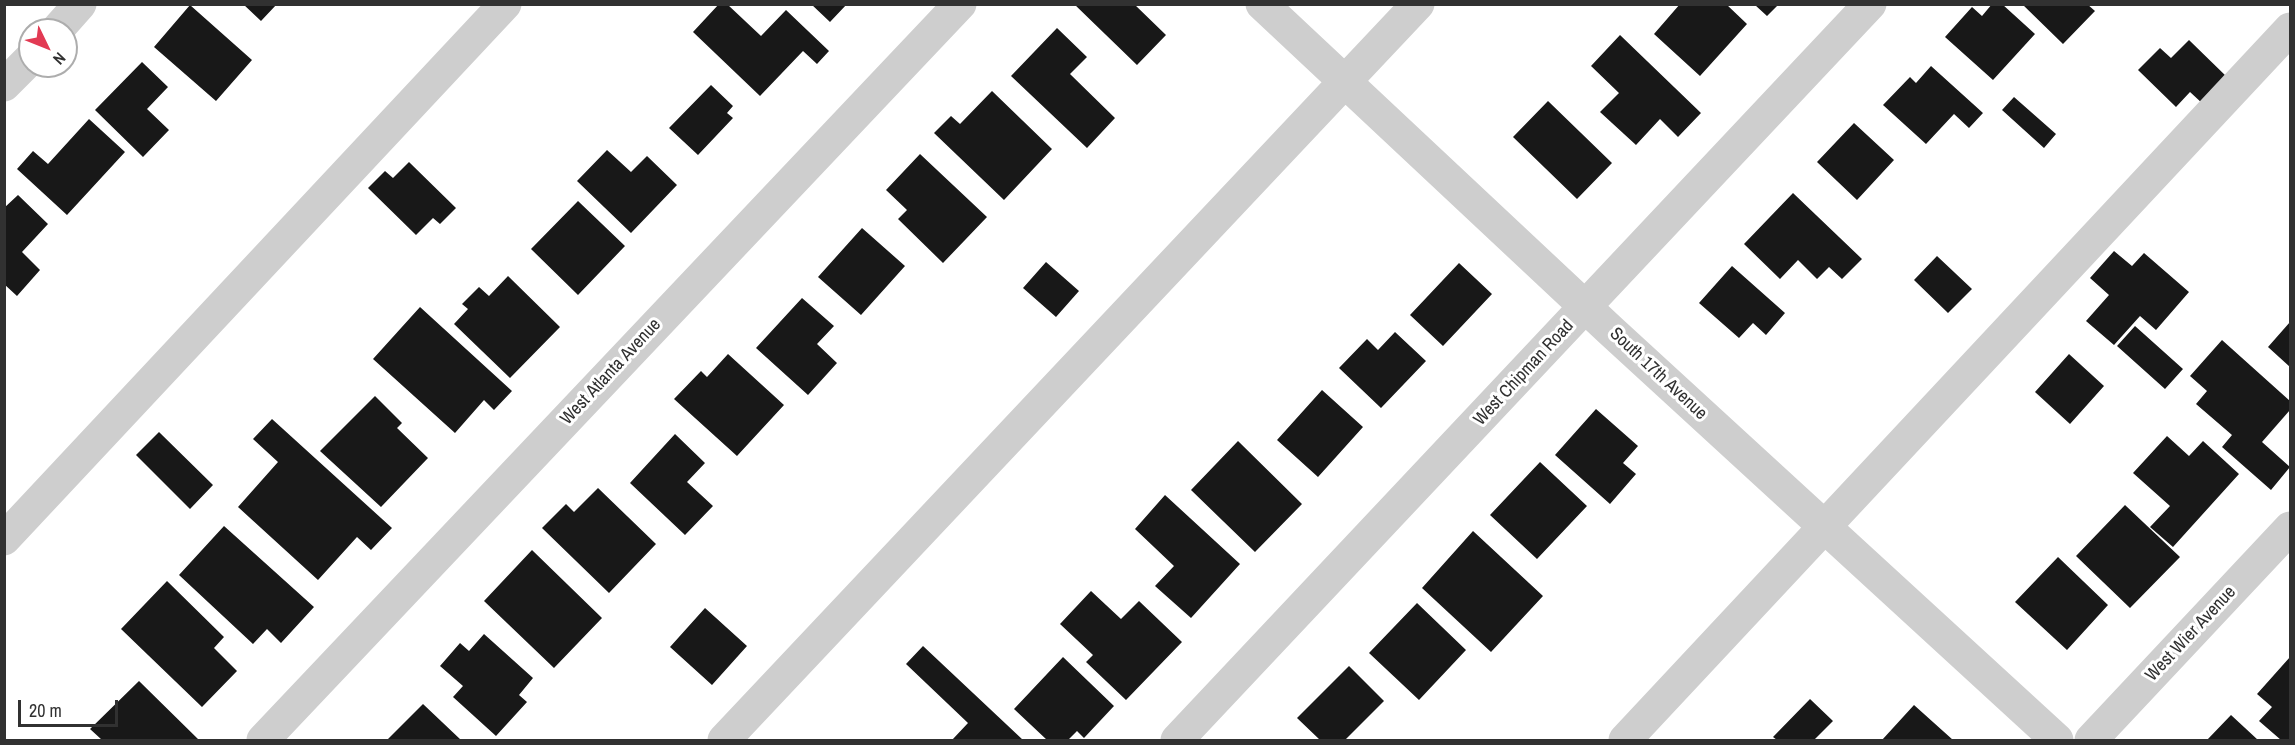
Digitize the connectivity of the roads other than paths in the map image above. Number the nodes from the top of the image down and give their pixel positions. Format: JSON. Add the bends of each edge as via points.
{"nodes":[{"id":1,"x":80,"y":4,"type":"edge"},
{"id":2,"x":505,"y":4,"type":"edge"},
{"id":3,"x":960,"y":4,"type":"edge"},
{"id":4,"x":1262,"y":4,"type":"edge"},
{"id":5,"x":1418,"y":4,"type":"edge"},
{"id":6,"x":1870,"y":4,"type":"edge"},
{"id":7,"x":68,"y":18,"type":"edge"},
{"id":8,"x":2290,"y":29,"type":"edge"},
{"id":9,"x":18,"y":71,"type":"edge"},
{"id":10,"x":1345,"y":82,"type":"junction"},
{"id":11,"x":4,"y":85,"type":"edge"},
{"id":12,"x":1586,"y":307,"type":"junction"},
{"id":13,"x":1825,"y":527,"type":"junction"},
{"id":14,"x":2290,"y":528,"type":"edge"},
{"id":15,"x":4,"y":539,"type":"edge"},
{"id":16,"x":262,"y":741,"type":"edge"},
{"id":17,"x":724,"y":741,"type":"edge"},
{"id":18,"x":1177,"y":741,"type":"edge"},
{"id":19,"x":1625,"y":741,"type":"edge"},
{"id":20,"x":2058,"y":741,"type":"edge"},
{"id":21,"x":2091,"y":741,"type":"edge"}],
"edges":[{"from":1,"to":7,"type":"street"},
{"from":2,"to":15,"type":"street"},
{"from":3,"to":16,"type":"street","name":"West Atlanta Avenue"},
{"from":4,"to":10,"type":"street","name":"South 17th Avenue"},
{"from":5,"to":10,"type":"street"},
{"from":6,"to":12,"type":"street","name":"West Chipman Road"},
{"from":8,"to":13,"type":"street"},
{"from":9,"to":11,"type":"street"},
{"from":10,"to":12,"type":"street","name":"South 17th Avenue"},
{"from":10,"to":17,"type":"street"},
{"from":12,"to":13,"type":"street","name":"South 17th Avenue"},
{"from":12,"to":18,"type":"street","name":"West Chipman Road"},
{"from":13,"to":19,"type":"street"},
{"from":13,"to":20,"type":"street","name":"South 17th Avenue"},
{"from":14,"to":21,"type":"street","name":"West Wier Avenue"}]}
